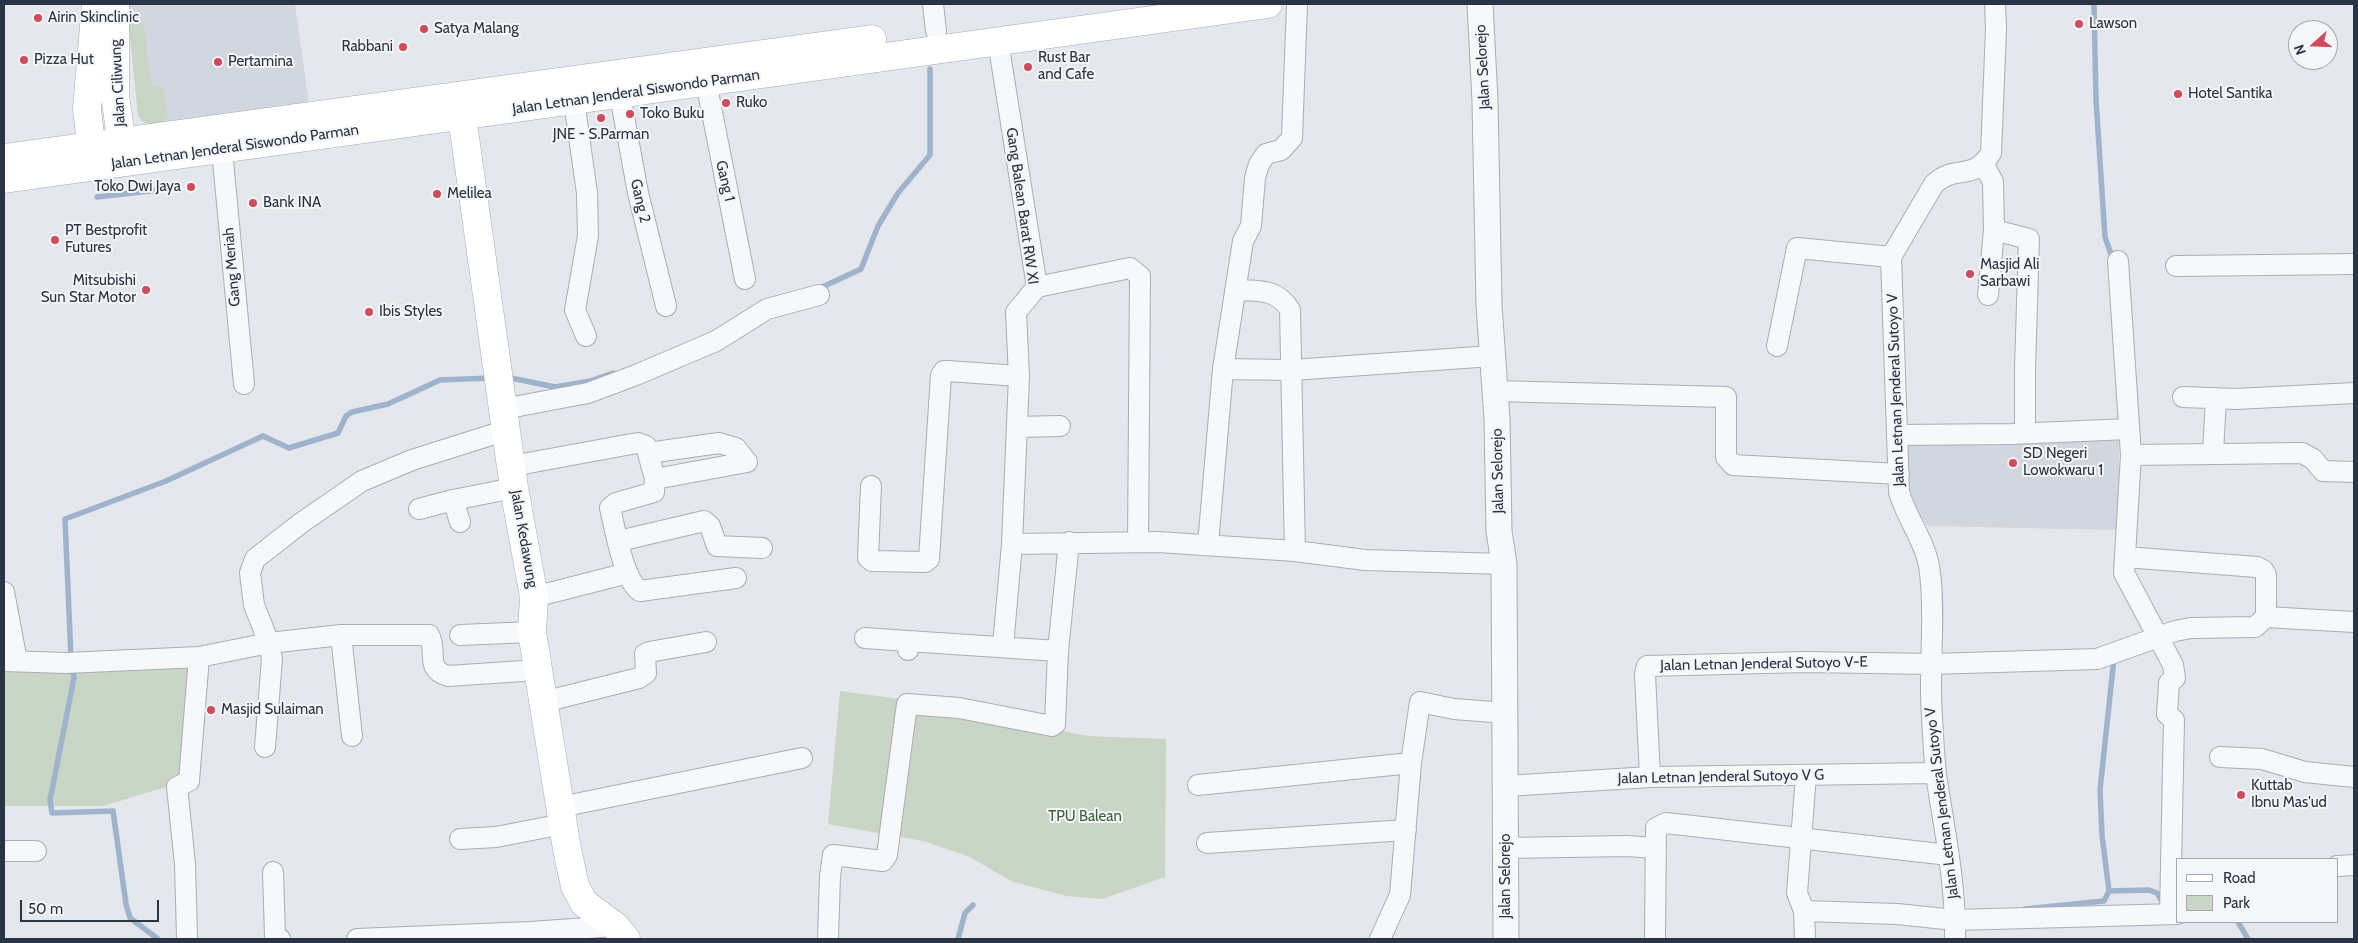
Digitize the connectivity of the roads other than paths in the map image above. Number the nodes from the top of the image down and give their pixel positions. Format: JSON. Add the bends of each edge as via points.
{"nodes":[{"id":1,"x":96,"y":4,"type":"edge"},
{"id":2,"x":115,"y":4,"type":"edge"},
{"id":3,"x":933,"y":4,"type":"edge"},
{"id":4,"x":1132,"y":4,"type":"edge"},
{"id":5,"x":1268,"y":4,"type":"edge"},
{"id":6,"x":1297,"y":4,"type":"edge"},
{"id":7,"x":1480,"y":4,"type":"edge"},
{"id":8,"x":1995,"y":4,"type":"edge"},
{"id":9,"x":936,"y":31,"type":"junction"},
{"id":10,"x":998,"y":41,"type":"junction"},
{"id":11,"x":706,"y":82,"type":"junction"},
{"id":12,"x":620,"y":95,"type":"junction"},
{"id":13,"x":574,"y":101,"type":"junction"},
{"id":14,"x":462,"y":116,"type":"junction"},
{"id":15,"x":222,"y":150,"type":"junction"},
{"id":16,"x":123,"y":151,"type":"junction"},
{"id":17,"x":92,"y":156,"type":"junction"},
{"id":18,"x":4,"y":158,"type":"edge"},
{"id":19,"x":1984,"y":165,"type":"junction"},
{"id":20,"x":4,"y":179,"type":"edge"},
{"id":21,"x":1994,"y":230,"type":"junction"},
{"id":22,"x":1891,"y":258,"type":"junction"},
{"id":23,"x":2118,"y":260,"type":"dead end"},
{"id":24,"x":2354,"y":264,"type":"edge"},
{"id":25,"x":2176,"y":266,"type":"dead end"},
{"id":26,"x":745,"y":280,"type":"dead end"},
{"id":27,"x":1037,"y":287,"type":"junction"},
{"id":28,"x":1234,"y":290,"type":"junction"},
{"id":29,"x":1988,"y":295,"type":"dead end"},
{"id":30,"x":819,"y":296,"type":"dead end"},
{"id":31,"x":666,"y":306,"type":"dead end"},
{"id":32,"x":586,"y":336,"type":"dead end"},
{"id":33,"x":1777,"y":346,"type":"dead end"},
{"id":34,"x":1492,"y":356,"type":"junction"},
{"id":35,"x":1223,"y":369,"type":"junction"},
{"id":36,"x":1292,"y":370,"type":"junction"},
{"id":37,"x":1019,"y":376,"type":"junction"},
{"id":38,"x":244,"y":384,"type":"dead end"},
{"id":39,"x":1495,"y":391,"type":"junction"},
{"id":40,"x":2354,"y":393,"type":"edge"},
{"id":41,"x":2184,"y":397,"type":"dead end"},
{"id":42,"x":502,"y":398,"type":"junction"},
{"id":43,"x":2216,"y":398,"type":"junction"},
{"id":44,"x":1060,"y":426,"type":"dead end"},
{"id":45,"x":1017,"y":427,"type":"junction"},
{"id":46,"x":2124,"y":430,"type":"junction"},
{"id":47,"x":2025,"y":434,"type":"junction"},
{"id":48,"x":1897,"y":435,"type":"junction"},
{"id":49,"x":648,"y":453,"type":"junction"},
{"id":50,"x":2213,"y":453,"type":"junction"},
{"id":51,"x":2131,"y":455,"type":"junction"},
{"id":52,"x":2354,"y":472,"type":"edge"},
{"id":53,"x":1898,"y":474,"type":"junction"},
{"id":54,"x":513,"y":477,"type":"junction"},
{"id":55,"x":655,"y":479,"type":"junction"},
{"id":56,"x":871,"y":486,"type":"dead end"},
{"id":57,"x":453,"y":500,"type":"junction"},
{"id":58,"x":419,"y":509,"type":"dead end"},
{"id":59,"x":460,"y":522,"type":"dead end"},
{"id":60,"x":618,"y":541,"type":"junction"},
{"id":61,"x":1069,"y":542,"type":"junction"},
{"id":62,"x":1138,"y":542,"type":"junction"},
{"id":63,"x":1012,"y":544,"type":"junction"},
{"id":64,"x":1208,"y":545,"type":"junction"},
{"id":65,"x":762,"y":548,"type":"dead end"},
{"id":66,"x":1295,"y":550,"type":"junction"},
{"id":67,"x":2125,"y":558,"type":"junction"},
{"id":68,"x":1504,"y":564,"type":"junction"},
{"id":69,"x":628,"y":573,"type":"junction"},
{"id":70,"x":736,"y":578,"type":"dead end"},
{"id":71,"x":4,"y":592,"type":"edge"},
{"id":72,"x":534,"y":596,"type":"junction"},
{"id":73,"x":2266,"y":617,"type":"junction"},
{"id":74,"x":2354,"y":622,"type":"edge"},
{"id":75,"x":532,"y":632,"type":"junction"},
{"id":76,"x":342,"y":635,"type":"junction"},
{"id":77,"x":460,"y":635,"type":"dead end"},
{"id":78,"x":865,"y":638,"type":"dead end"},
{"id":79,"x":2158,"y":638,"type":"junction"},
{"id":80,"x":706,"y":642,"type":"dead end"},
{"id":81,"x":269,"y":643,"type":"junction"},
{"id":82,"x":1003,"y":646,"type":"junction"},
{"id":83,"x":1058,"y":651,"type":"junction"},
{"id":84,"x":199,"y":657,"type":"junction"},
{"id":85,"x":10,"y":661,"type":"edge"},
{"id":86,"x":1932,"y":664,"type":"junction"},
{"id":87,"x":538,"y":670,"type":"junction"},
{"id":88,"x":543,"y":702,"type":"junction"},
{"id":89,"x":1506,"y":713,"type":"junction"},
{"id":90,"x":352,"y":736,"type":"dead end"},
{"id":91,"x":265,"y":747,"type":"dead end"},
{"id":92,"x":2220,"y":757,"type":"dead end"},
{"id":93,"x":802,"y":758,"type":"dead end"},
{"id":94,"x":1411,"y":763,"type":"junction"},
{"id":95,"x":1936,"y":772,"type":"junction"},
{"id":96,"x":1806,"y":775,"type":"junction"},
{"id":97,"x":1650,"y":776,"type":"junction"},
{"id":98,"x":2354,"y":777,"type":"edge"},
{"id":99,"x":1198,"y":785,"type":"dead end"},
{"id":100,"x":1506,"y":786,"type":"junction"},
{"id":101,"x":561,"y":816,"type":"junction"},
{"id":102,"x":1406,"y":830,"type":"junction"},
{"id":103,"x":460,"y":839,"type":"dead end"},
{"id":104,"x":1802,"y":840,"type":"junction"},
{"id":105,"x":1207,"y":842,"type":"dead end"},
{"id":106,"x":1506,"y":848,"type":"junction"},
{"id":107,"x":1655,"y":848,"type":"junction"},
{"id":108,"x":4,"y":851,"type":"edge"},
{"id":109,"x":36,"y":851,"type":"dead end"},
{"id":110,"x":1949,"y":855,"type":"junction"},
{"id":111,"x":2354,"y":865,"type":"edge"},
{"id":112,"x":2338,"y":866,"type":"edge"},
{"id":113,"x":273,"y":872,"type":"dead end"},
{"id":114,"x":2174,"y":872,"type":"edge"},
{"id":115,"x":1804,"y":911,"type":"junction"},
{"id":116,"x":2172,"y":911,"type":"edge"},
{"id":117,"x":1955,"y":930,"type":"edge"},
{"id":118,"x":621,"y":933,"type":"edge"},
{"id":119,"x":531,"y":936,"type":"edge"},
{"id":120,"x":416,"y":938,"type":"edge"},
{"id":121,"x":187,"y":939,"type":"edge"},
{"id":122,"x":280,"y":939,"type":"edge"},
{"id":123,"x":357,"y":939,"type":"edge"},
{"id":124,"x":828,"y":939,"type":"edge"},
{"id":125,"x":1380,"y":939,"type":"edge"},
{"id":126,"x":1506,"y":939,"type":"edge"},
{"id":127,"x":1654,"y":939,"type":"edge"},
{"id":128,"x":1805,"y":939,"type":"edge"}],
"edges":[{"from":1,"to":17,"type":"main road","name":"Jalan Ciliwung","via":[[87,109]]},
{"from":2,"to":16,"type":"main road","name":"Jalan Ciliwung","via":[[115,95]]},
{"from":3,"to":9,"type":"street"},
{"from":4,"to":9,"type":"main road","name":"Jalan Letnan Jenderal Siswondo Parman"},
{"from":5,"to":10,"type":"main road","name":"Jalan Letnan Jenderal Siswondo Parman"},
{"from":6,"to":28,"type":"street","via":[[1292,138],[1281,150],[1266,154],[1259,164],[1251,226],[1243,241]]},
{"from":7,"to":34,"type":"street","name":"Jalan Selorejo"},
{"from":8,"to":19,"type":"street","via":[[1991,153]]},
{"from":9,"to":16,"type":"main road","name":"Jalan Letnan Jenderal Siswondo Parman"},
{"from":10,"to":11,"type":"main road","name":"Jalan Letnan Jenderal Siswondo Parman"},
{"from":10,"to":27,"type":"street","name":"Gang Balean Barat RW XI"},
{"from":11,"to":12,"type":"main road","name":"Jalan Letnan Jenderal Siswondo Parman"},
{"from":11,"to":26,"type":"street","name":"Gang 1"},
{"from":12,"to":13,"type":"main road","name":"Jalan Letnan Jenderal Siswondo Parman"},
{"from":12,"to":31,"type":"street","name":"Gang 2","via":[[638,193]]},
{"from":13,"to":14,"type":"main road","name":"Jalan Letnan Jenderal Siswondo Parman"},
{"from":13,"to":32,"type":"street","via":[[587,192],[588,236],[575,310]]},
{"from":14,"to":15,"type":"main road","name":"Jalan Letnan Jenderal Siswondo Parman"},
{"from":14,"to":42,"type":"main road","name":"Jalan Kedawung"},
{"from":15,"to":16,"type":"main road","name":"Jalan Letnan Jenderal Siswondo Parman"},
{"from":15,"to":38,"type":"street","name":"Gang Meriah"},
{"from":16,"to":17,"type":"main road","name":"Jalan Letnan Jenderal Siswondo Parman"},
{"from":17,"to":18,"type":"main road","name":"Jalan Letnan Jenderal Siswondo Parman"},
{"from":17,"to":20,"type":"main road","name":"Jalan Letnan Jenderal Siswondo Parman"},
{"from":19,"to":21,"type":"street","via":[[1993,182]]},
{"from":19,"to":22,"type":"street","via":[[1976,170],[1941,177],[1934,184]]},
{"from":21,"to":29,"type":"street"},
{"from":21,"to":47,"type":"street","via":[[2029,239]]},
{"from":22,"to":33,"type":"street","via":[[1797,248]]},
{"from":22,"to":48,"type":"street","name":"Jalan Letnan Jenderal Sutoyo V"},
{"from":23,"to":46,"type":"street"},
{"from":24,"to":25,"type":"street"},
{"from":27,"to":37,"type":"street","name":"Gang Balean Barat RW XI","via":[[1016,312]]},
{"from":27,"to":62,"type":"street","via":[[1130,268],[1140,276]]},
{"from":28,"to":35,"type":"street"},
{"from":28,"to":36,"type":"street","via":[[1264,291],[1285,301],[1290,310]]},
{"from":30,"to":42,"type":"street","via":[[767,309],[716,341],[588,393]]},
{"from":34,"to":36,"type":"street"},
{"from":34,"to":39,"type":"street","name":"Jalan Selorejo"},
{"from":35,"to":36,"type":"street"},
{"from":35,"to":64,"type":"street"},
{"from":36,"to":66,"type":"street"},
{"from":37,"to":45,"type":"street","name":"Gang Balean Barat RW XI"},
{"from":37,"to":56,"type":"street","via":[[948,371],[941,375],[929,558],[925,562],[872,561],[868,558]]},
{"from":39,"to":53,"type":"street","via":[[1726,397],[1726,457],[1733,465]]},
{"from":39,"to":68,"type":"street","name":"Jalan Selorejo","via":[[1499,531]]},
{"from":40,"to":43,"type":"street"},
{"from":41,"to":43,"type":"street"},
{"from":42,"to":54,"type":"main road","name":"Jalan Kedawung"},
{"from":42,"to":81,"type":"street","via":[[412,460],[362,481],[256,559],[250,573],[254,605]]},
{"from":43,"to":50,"type":"street"},
{"from":44,"to":45,"type":"street"},
{"from":45,"to":63,"type":"street","name":"Gang Balean Barat RW XI"},
{"from":46,"to":47,"type":"street"},
{"from":46,"to":51,"type":"street"},
{"from":47,"to":48,"type":"street"},
{"from":48,"to":53,"type":"street","name":"Jalan Letnan Jenderal Sutoyo V"},
{"from":49,"to":54,"type":"street","via":[[646,446],[638,444]]},
{"from":49,"to":55,"type":"street"},
{"from":49,"to":55,"type":"street","via":[[719,443],[736,448],[747,462]]},
{"from":50,"to":51,"type":"street"},
{"from":50,"to":52,"type":"street","via":[[2302,453],[2313,459],[2322,471]]},
{"from":51,"to":67,"type":"street"},
{"from":53,"to":86,"type":"street","name":"Jalan Letnan Jenderal Sutoyo V","via":[[1903,506],[1920,538],[1930,573]]},
{"from":54,"to":57,"type":"street"},
{"from":54,"to":72,"type":"main road","name":"Jalan Kedawung"},
{"from":55,"to":60,"type":"street","via":[[654,492],[611,505]]},
{"from":57,"to":58,"type":"street"},
{"from":57,"to":59,"type":"street"},
{"from":60,"to":65,"type":"street","via":[[704,522],[710,526],[717,546]]},
{"from":60,"to":69,"type":"street"},
{"from":61,"to":62,"type":"street"},
{"from":61,"to":63,"type":"street"},
{"from":61,"to":83,"type":"street"},
{"from":62,"to":64,"type":"street"},
{"from":63,"to":82,"type":"street","name":"Gang Balean Barat RW XI"},
{"from":64,"to":66,"type":"street"},
{"from":66,"to":68,"type":"street","via":[[1366,560]]},
{"from":67,"to":73,"type":"street","via":[[2257,567],[2266,575]]},
{"from":67,"to":79,"type":"street","via":[[2124,573]]},
{"from":68,"to":89,"type":"street","name":"Jalan Selorejo"},
{"from":69,"to":70,"type":"street","via":[[634,588],[640,591]]},
{"from":69,"to":72,"type":"street"},
{"from":71,"to":85,"type":"street"},
{"from":72,"to":75,"type":"main road","name":"Jalan Kedawung"},
{"from":73,"to":74,"type":"street"},
{"from":73,"to":79,"type":"street","via":[[2255,627],[2191,628]]},
{"from":75,"to":77,"type":"street"},
{"from":75,"to":87,"type":"main road","name":"Jalan Kedawung"},
{"from":76,"to":81,"type":"street"},
{"from":76,"to":87,"type":"street","via":[[428,635],[437,671],[448,676]]},
{"from":76,"to":90,"type":"street"},
{"from":78,"to":82,"type":"street","via":[[908,645]]},
{"from":79,"to":86,"type":"street","via":[[2097,659]]},
{"from":79,"to":114,"type":"street","via":[[2175,678],[2169,683],[2168,714],[2174,720]]},
{"from":80,"to":88,"type":"street","via":[[645,654],[646,673],[639,678]]},
{"from":81,"to":84,"type":"street"},
{"from":81,"to":91,"type":"street","via":[[272,659]]},
{"from":82,"to":83,"type":"street"},
{"from":83,"to":124,"type":"street","via":[[1056,718],[1052,726],[959,708],[907,704],[887,855],[883,861],[833,856]]},
{"from":84,"to":85,"type":"street"},
{"from":84,"to":121,"type":"street","via":[[189,781],[177,787],[185,864]]},
{"from":86,"to":95,"type":"street","name":"Jalan Letnan Jenderal Sutoyo V","via":[[1930,695]]},
{"from":86,"to":97,"type":"street","name":"Jalan Letnan Jenderal Sutoyo V-E","via":[[1806,662],[1647,666]]},
{"from":87,"to":88,"type":"main road","name":"Jalan Kedawung"},
{"from":88,"to":101,"type":"main road","name":"Jalan Kedawung"},
{"from":89,"to":94,"type":"street","via":[[1454,709],[1420,702]]},
{"from":89,"to":100,"type":"street","name":"Jalan Selorejo"},
{"from":92,"to":98,"type":"street","via":[[2262,759],[2304,772]]},
{"from":93,"to":101,"type":"street"},
{"from":94,"to":99,"type":"street"},
{"from":94,"to":102,"type":"street"},
{"from":95,"to":96,"type":"street","name":"Jalan Letnan Jenderal Sutoyo V G"},
{"from":95,"to":110,"type":"street","name":"Jalan Letnan Jenderal Sutoyo V"},
{"from":96,"to":97,"type":"street","name":"Jalan Letnan Jenderal Sutoyo V G"},
{"from":96,"to":104,"type":"street"},
{"from":97,"to":100,"type":"street","name":"Jalan Letnan Jenderal Sutoyo V G"},
{"from":100,"to":106,"type":"street","name":"Jalan Selorejo"},
{"from":101,"to":103,"type":"street","via":[[496,837]]},
{"from":101,"to":118,"type":"main road","name":"Jalan Kedawung","via":[[579,896]]},
{"from":102,"to":105,"type":"street"},
{"from":102,"to":125,"type":"street","via":[[1400,896]]},
{"from":104,"to":107,"type":"street","via":[[1666,823],[1656,828]]},
{"from":104,"to":110,"type":"street"},
{"from":104,"to":115,"type":"street","via":[[1797,893]]},
{"from":106,"to":107,"type":"street"},
{"from":106,"to":126,"type":"street","name":"Jalan Selorejo"},
{"from":107,"to":127,"type":"street"},
{"from":108,"to":109,"type":"street"},
{"from":110,"to":117,"type":"street","name":"Jalan Letnan Jenderal Sutoyo V"},
{"from":111,"to":112,"type":"street"},
{"from":113,"to":122,"type":"street","via":[[275,936]]},
{"from":114,"to":116,"type":"street"},
{"from":115,"to":117,"type":"street","via":[[1897,914]]},
{"from":115,"to":128,"type":"street"},
{"from":116,"to":117,"type":"street"},
{"from":118,"to":119,"type":"street"},
{"from":119,"to":120,"type":"street"},
{"from":120,"to":123,"type":"street"}]}
